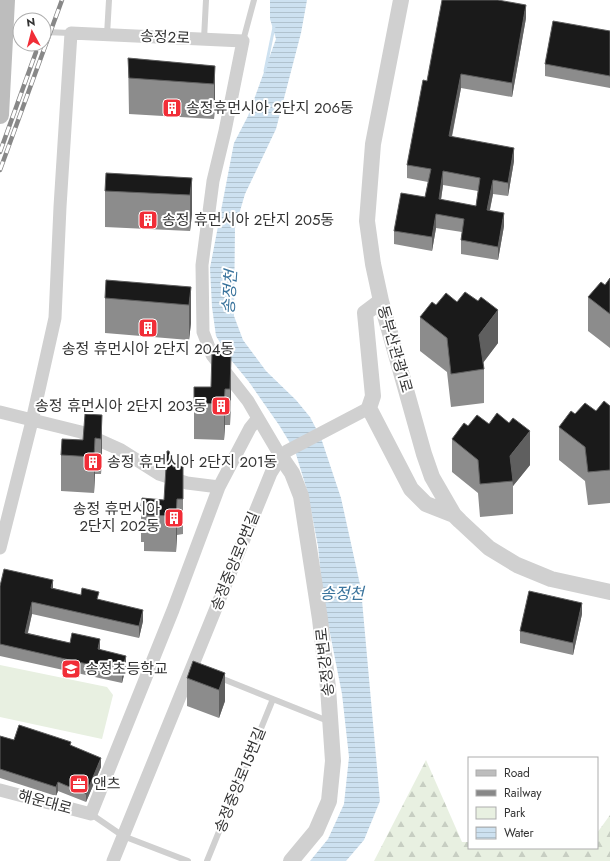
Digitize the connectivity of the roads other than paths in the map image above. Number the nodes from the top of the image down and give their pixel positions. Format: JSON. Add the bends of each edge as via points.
{"nodes":[{"id":1,"x":6,"y":0,"type":"edge"},
{"id":2,"x":109,"y":0,"type":"edge"},
{"id":3,"x":206,"y":0,"type":"edge"},
{"id":4,"x":254,"y":0,"type":"edge"},
{"id":5,"x":400,"y":0,"type":"edge"},
{"id":6,"x":12,"y":31,"type":"edge"},
{"id":7,"x":52,"y":32,"type":"edge"},
{"id":8,"x":71,"y":33,"type":"junction"},
{"id":9,"x":106,"y":35,"type":"junction"},
{"id":10,"x":204,"y":39,"type":"junction"},
{"id":11,"x":244,"y":41,"type":"junction"},
{"id":12,"x":0,"y":115,"type":"edge"},
{"id":13,"x":381,"y":301,"type":"junction"},
{"id":14,"x":363,"y":411,"type":"junction"},
{"id":15,"x":0,"y":412,"type":"edge"},
{"id":16,"x":258,"y":418,"type":"junction"},
{"id":17,"x":32,"y":421,"type":"junction"},
{"id":18,"x":284,"y":454,"type":"junction"},
{"id":19,"x":219,"y":487,"type":"junction"},
{"id":20,"x":454,"y":515,"type":"junction"},
{"id":21,"x":0,"y":548,"type":"edge"},
{"id":22,"x":610,"y":592,"type":"edge"},
{"id":23,"x":214,"y":675,"type":"edge"},
{"id":24,"x":273,"y":699,"type":"junction"},
{"id":25,"x":331,"y":722,"type":"junction"},
{"id":26,"x":0,"y":790,"type":"edge"},
{"id":27,"x":91,"y":814,"type":"junction"},
{"id":28,"x":123,"y":836,"type":"junction"},
{"id":29,"x":113,"y":861,"type":"edge"},
{"id":30,"x":188,"y":861,"type":"edge"},
{"id":31,"x":207,"y":861,"type":"edge"},
{"id":32,"x":291,"y":861,"type":"edge"}],
"edges":[{"from":1,"to":6,"type":"main road"},
{"from":2,"to":9,"type":"lane"},
{"from":3,"to":10,"type":"lane"},
{"from":4,"to":11,"type":"lane"},
{"from":5,"to":13,"type":"street","name":"동부산관광1로","via":[[373,144],[367,222]]},
{"from":6,"to":12,"type":"main road"},
{"from":7,"to":8,"type":"lane","name":"송정2로"},
{"from":8,"to":9,"type":"street","name":"송정2로"},
{"from":8,"to":17,"type":"street","via":[[55,318]]},
{"from":9,"to":10,"type":"street","name":"송정2로"},
{"from":10,"to":11,"type":"street","name":"송정2로"},
{"from":11,"to":16,"type":"street","via":[[213,181],[202,265],[203,332],[212,355]]},
{"from":13,"to":14,"type":"street","via":[[365,313],[373,396]]},
{"from":13,"to":20,"type":"street","name":"동부산관광1로","via":[[426,460],[432,477]]},
{"from":14,"to":18,"type":"street"},
{"from":14,"to":20,"type":"street","via":[[411,489],[426,504]]},
{"from":15,"to":17,"type":"street"},
{"from":16,"to":18,"type":"street"},
{"from":16,"to":19,"type":"street","via":[[250,428]]},
{"from":17,"to":19,"type":"street","via":[[81,432],[108,443],[159,474],[187,483]]},
{"from":17,"to":21,"type":"street"},
{"from":18,"to":25,"type":"street","name":"송정강변로","via":[[301,496],[320,619]]},
{"from":18,"to":28,"type":"street","name":"송정중앙로9번길","via":[[271,473],[196,668]]},
{"from":19,"to":27,"type":"street"},
{"from":20,"to":22,"type":"street","name":"동부산관광1로","via":[[489,548],[517,565],[551,579]]},
{"from":23,"to":24,"type":"lane"},
{"from":24,"to":25,"type":"lane"},
{"from":24,"to":31,"type":"lane","name":"송정중앙로15번길"},
{"from":25,"to":32,"type":"street","name":"송정강변로","via":[[333,761],[329,801],[316,831]]},
{"from":26,"to":27,"type":"street","name":"해운대로"},
{"from":27,"to":28,"type":"lane"},
{"from":28,"to":29,"type":"street","name":"송정중앙로9번길"},
{"from":28,"to":30,"type":"lane"}]}
